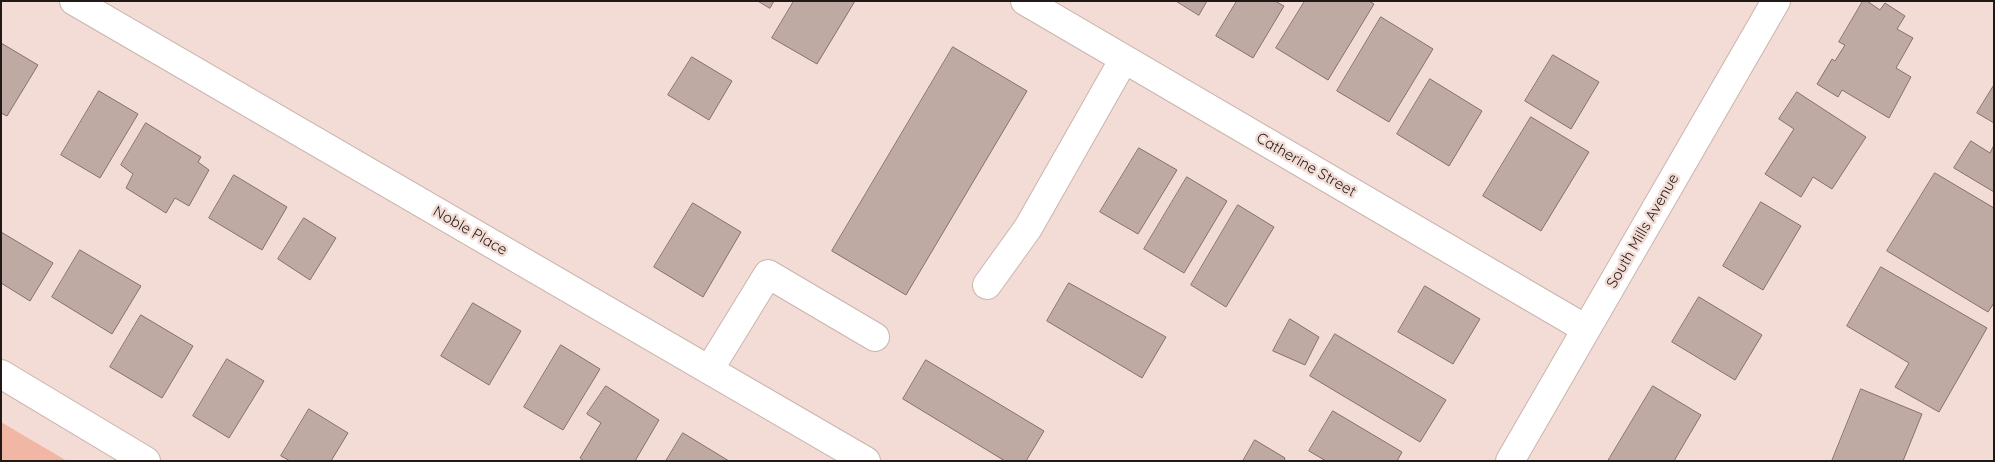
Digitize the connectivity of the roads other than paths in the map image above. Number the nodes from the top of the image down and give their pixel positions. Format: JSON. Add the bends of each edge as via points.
{"nodes":[{"id":1,"x":74,"y":1,"type":"edge"},
{"id":2,"x":1025,"y":1,"type":"edge"},
{"id":3,"x":1776,"y":1,"type":"edge"},
{"id":4,"x":1124,"y":60,"type":"junction"},
{"id":5,"x":987,"y":285,"type":"dead end"},
{"id":6,"x":1586,"y":329,"type":"junction"},
{"id":7,"x":875,"y":337,"type":"dead end"},
{"id":8,"x":709,"y":370,"type":"junction"},
{"id":9,"x":1,"y":374,"type":"edge"},
{"id":10,"x":146,"y":461,"type":"edge"},
{"id":11,"x":866,"y":461,"type":"edge"},
{"id":12,"x":1510,"y":461,"type":"edge"}],
"edges":[{"from":1,"to":8,"type":"street","name":"Noble Place"},
{"from":2,"to":4,"type":"street","name":"Catherine Street"},
{"from":3,"to":6,"type":"street","name":"South Mills Avenue"},
{"from":4,"to":5,"type":"street","via":[[1028,228]]},
{"from":4,"to":6,"type":"street","name":"Catherine Street"},
{"from":6,"to":12,"type":"street","name":"South Mills Avenue"},
{"from":7,"to":8,"type":"street","via":[[768,274]]},
{"from":8,"to":11,"type":"street","name":"Noble Place"},
{"from":9,"to":10,"type":"street"}]}
